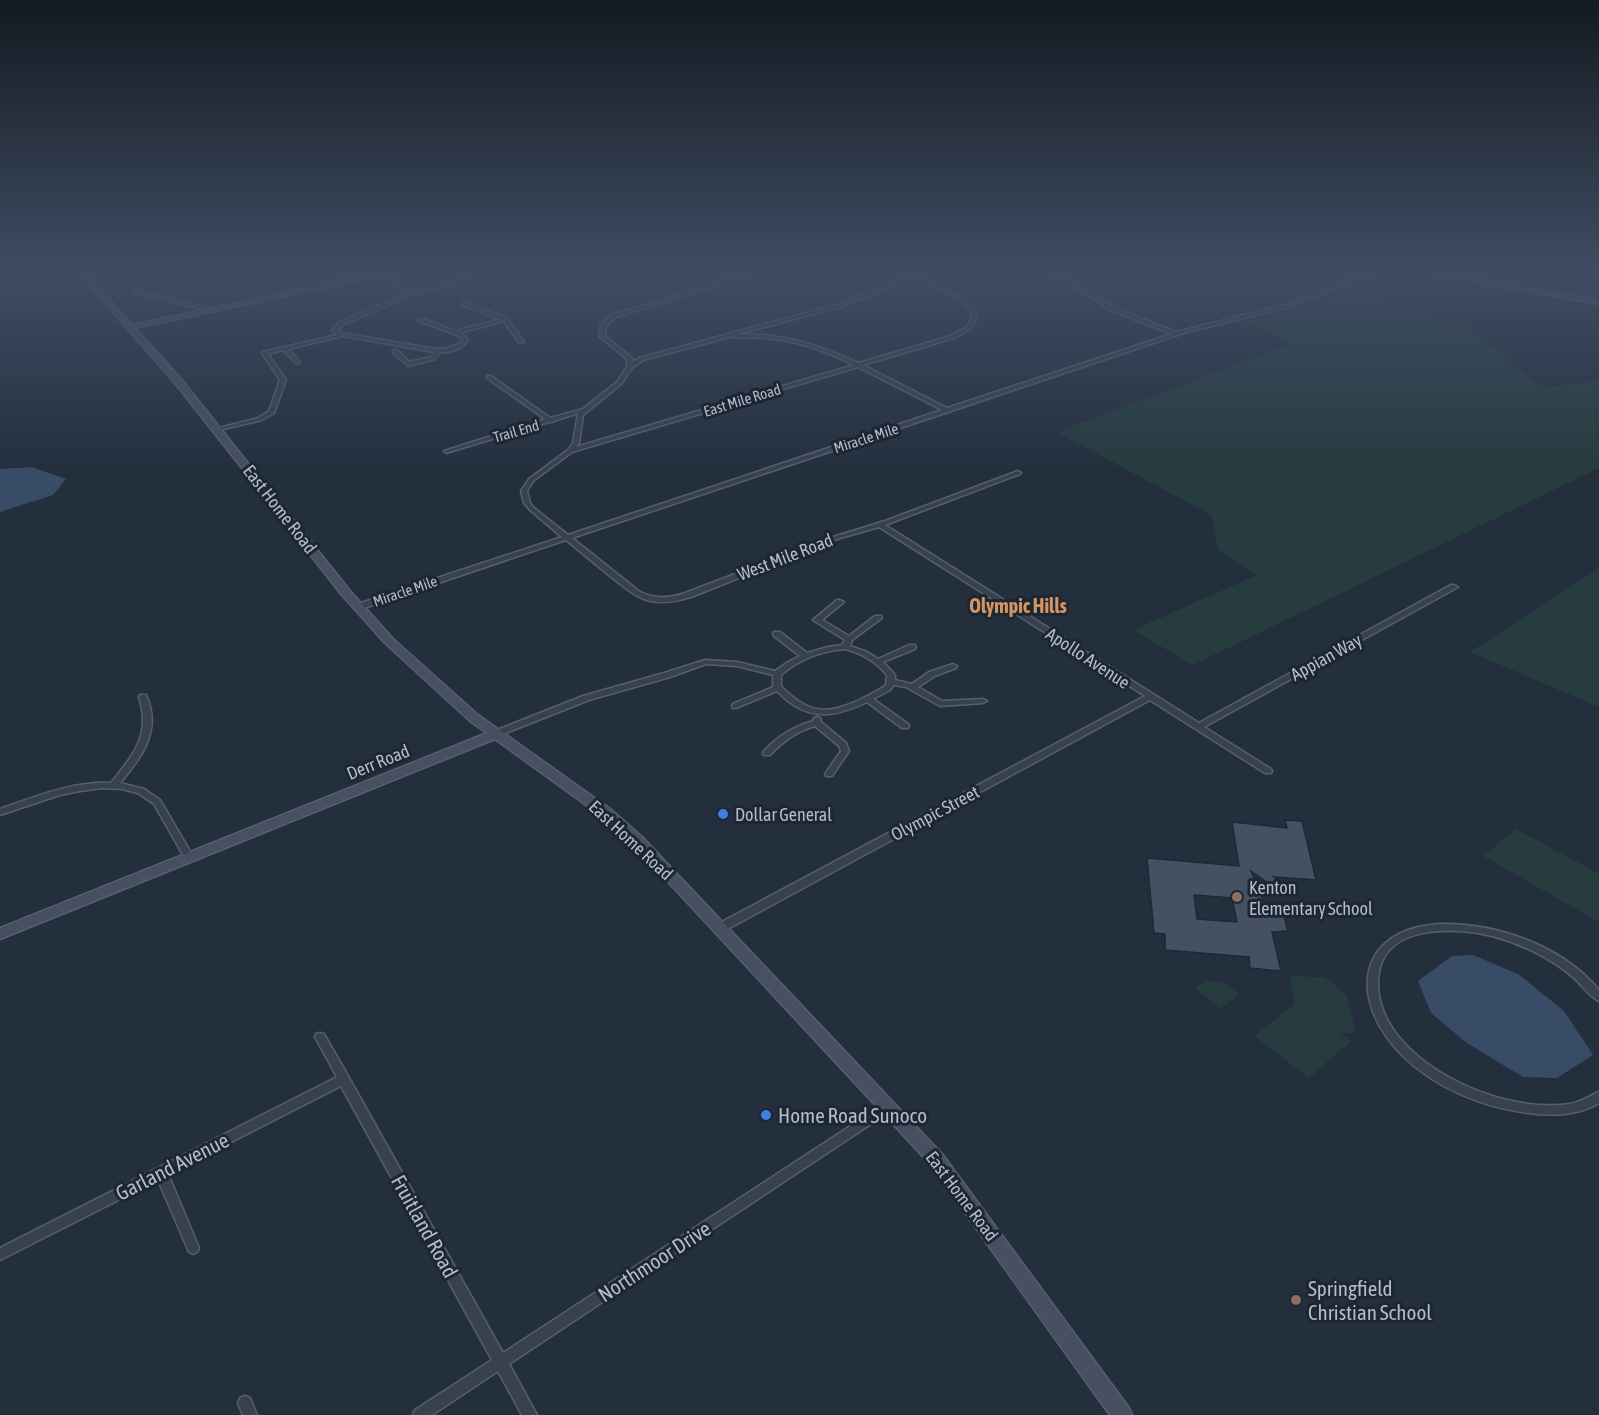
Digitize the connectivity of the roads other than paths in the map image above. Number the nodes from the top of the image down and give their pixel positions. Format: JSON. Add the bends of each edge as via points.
{"nodes":[{"id":1,"x":141,"y":339,"type":"edge"},
{"id":2,"x":328,"y":339,"type":"edge"},
{"id":3,"x":347,"y":339,"type":"edge"},
{"id":4,"x":359,"y":339,"type":"edge"},
{"id":5,"x":464,"y":339,"type":"edge"},
{"id":6,"x":519,"y":339,"type":"edge"},
{"id":7,"x":606,"y":339,"type":"edge"},
{"id":8,"x":713,"y":339,"type":"edge"},
{"id":9,"x":771,"y":339,"type":"edge"},
{"id":10,"x":945,"y":339,"type":"edge"},
{"id":11,"x":1161,"y":339,"type":"edge"},
{"id":12,"x":521,"y":342,"type":"dead end"},
{"id":13,"x":286,"y":351,"type":"junction"},
{"id":14,"x":395,"y":351,"type":"dead end"},
{"id":15,"x":438,"y":351,"type":"junction"},
{"id":16,"x":297,"y":362,"type":"dead end"},
{"id":17,"x":858,"y":365,"type":"junction"},
{"id":18,"x":630,"y":367,"type":"junction"},
{"id":19,"x":489,"y":377,"type":"dead end"},
{"id":20,"x":585,"y":409,"type":"junction"},
{"id":21,"x":948,"y":411,"type":"junction"},
{"id":22,"x":551,"y":421,"type":"junction"},
{"id":23,"x":217,"y":430,"type":"junction"},
{"id":24,"x":447,"y":450,"type":"dead end"},
{"id":25,"x":570,"y":452,"type":"junction"},
{"id":26,"x":1018,"y":473,"type":"dead end"},
{"id":27,"x":879,"y":524,"type":"junction"},
{"id":28,"x":566,"y":537,"type":"junction"},
{"id":29,"x":1454,"y":587,"type":"dead end"},
{"id":30,"x":840,"y":602,"type":"dead end"},
{"id":31,"x":358,"y":607,"type":"junction"},
{"id":32,"x":878,"y":618,"type":"dead end"},
{"id":33,"x":777,"y":634,"type":"dead end"},
{"id":34,"x":847,"y":643,"type":"junction"},
{"id":35,"x":912,"y":647,"type":"dead end"},
{"id":36,"x":807,"y":657,"type":"junction"},
{"id":37,"x":877,"y":662,"type":"junction"},
{"id":38,"x":953,"y":666,"type":"dead end"},
{"id":39,"x":777,"y":674,"type":"junction"},
{"id":40,"x":891,"y":682,"type":"junction"},
{"id":41,"x":913,"y":687,"type":"junction"},
{"id":42,"x":778,"y":688,"type":"junction"},
{"id":43,"x":143,"y":697,"type":"dead end"},
{"id":44,"x":1150,"y":697,"type":"junction"},
{"id":45,"x":867,"y":699,"type":"junction"},
{"id":46,"x":982,"y":701,"type":"dead end"},
{"id":47,"x":735,"y":706,"type":"dead end"},
{"id":48,"x":819,"y":714,"type":"junction"},
{"id":49,"x":817,"y":723,"type":"junction"},
{"id":50,"x":905,"y":726,"type":"dead end"},
{"id":51,"x":1197,"y":727,"type":"junction"},
{"id":52,"x":495,"y":734,"type":"junction"},
{"id":53,"x":767,"y":753,"type":"dead end"},
{"id":54,"x":1268,"y":771,"type":"dead end"},
{"id":55,"x":829,"y":774,"type":"dead end"},
{"id":56,"x":113,"y":786,"type":"junction"},
{"id":57,"x":0,"y":813,"type":"edge"},
{"id":58,"x":189,"y":858,"type":"junction"},
{"id":59,"x":720,"y":928,"type":"junction"},
{"id":60,"x":0,"y":934,"type":"edge"},
{"id":61,"x":1598,"y":994,"type":"edge"},
{"id":62,"x":320,"y":1037,"type":"dead end"},
{"id":63,"x":344,"y":1079,"type":"junction"},
{"id":64,"x":1599,"y":1097,"type":"edge"},
{"id":65,"x":888,"y":1107,"type":"junction"},
{"id":66,"x":161,"y":1172,"type":"junction"},
{"id":67,"x":193,"y":1248,"type":"dead end"},
{"id":68,"x":0,"y":1254,"type":"edge"},
{"id":69,"x":500,"y":1362,"type":"junction"},
{"id":70,"x":420,"y":1415,"type":"edge"},
{"id":71,"x":530,"y":1415,"type":"edge"},
{"id":72,"x":1122,"y":1415,"type":"edge"}],
"edges":[{"from":1,"to":23,"type":"street","name":"East Home Road"},
{"from":2,"to":13,"type":"street"},
{"from":3,"to":13,"type":"street"},
{"from":4,"to":15,"type":"street"},
{"from":5,"to":15,"type":"street","via":[[463,344]]},
{"from":6,"to":12,"type":"street"},
{"from":7,"to":18,"type":"street","via":[[630,359]]},
{"from":8,"to":18,"type":"street","via":[[641,359]]},
{"from":9,"to":17,"type":"street","via":[[828,352]]},
{"from":10,"to":17,"type":"street","name":"East Mile Road"},
{"from":11,"to":21,"type":"street","name":"Miracle Mile"},
{"from":13,"to":16,"type":"street"},
{"from":13,"to":23,"type":"street","via":[[267,355],[283,380],[272,412]]},
{"from":14,"to":15,"type":"street","via":[[408,364],[434,358]]},
{"from":17,"to":21,"type":"street"},
{"from":17,"to":25,"type":"street","name":"East Mile Road"},
{"from":18,"to":20,"type":"street","name":"Trail End","via":[[619,383]]},
{"from":19,"to":22,"type":"street"},
{"from":20,"to":22,"type":"street","name":"Trail End"},
{"from":20,"to":25,"type":"street","via":[[578,417],[576,443]]},
{"from":21,"to":28,"type":"street","name":"Miracle Mile"},
{"from":22,"to":24,"type":"street","name":"Trail End"},
{"from":23,"to":31,"type":"street","name":"East Home Road"},
{"from":25,"to":28,"type":"street","name":"East Mile Road","via":[[531,480],[524,491],[532,509]]},
{"from":26,"to":27,"type":"street","name":"West Mile Road"},
{"from":27,"to":28,"type":"street","name":"West Mile Road","via":[[835,537],[688,595],[664,600],[637,594]]},
{"from":27,"to":44,"type":"street","name":"Apollo Avenue"},
{"from":28,"to":31,"type":"street","name":"Miracle Mile"},
{"from":29,"to":51,"type":"street","name":"Appian Way"},
{"from":30,"to":34,"type":"street","via":[[817,620]]},
{"from":31,"to":52,"type":"street","name":"East Home Road","via":[[417,669]]},
{"from":32,"to":34,"type":"street"},
{"from":33,"to":36,"type":"street"},
{"from":34,"to":36,"type":"street"},
{"from":34,"to":37,"type":"street"},
{"from":35,"to":37,"type":"street"},
{"from":36,"to":39,"type":"street"},
{"from":37,"to":40,"type":"street","via":[[891,675]]},
{"from":38,"to":41,"type":"street"},
{"from":39,"to":42,"type":"street"},
{"from":39,"to":52,"type":"street","name":"Derr Road","via":[[737,664],[705,662],[586,698]]},
{"from":40,"to":41,"type":"street"},
{"from":40,"to":45,"type":"street","via":[[885,691]]},
{"from":41,"to":46,"type":"street","via":[[940,704]]},
{"from":42,"to":47,"type":"street"},
{"from":42,"to":48,"type":"street","via":[[799,706]]},
{"from":43,"to":56,"type":"street","via":[[150,711],[146,738]]},
{"from":44,"to":51,"type":"street","name":"Apollo Avenue"},
{"from":44,"to":59,"type":"street","name":"Olympic Street"},
{"from":45,"to":48,"type":"street","via":[[841,712]]},
{"from":45,"to":50,"type":"street"},
{"from":48,"to":49,"type":"street"},
{"from":49,"to":53,"type":"street","via":[[794,729]]},
{"from":49,"to":55,"type":"street","via":[[845,751]]},
{"from":51,"to":54,"type":"street","name":"Apollo Avenue"},
{"from":52,"to":58,"type":"street","name":"Derr Road"},
{"from":52,"to":59,"type":"street","name":"East Home Road","via":[[605,812],[638,841]]},
{"from":56,"to":57,"type":"street","via":[[70,790]]},
{"from":56,"to":58,"type":"street","via":[[140,791],[157,802]]},
{"from":58,"to":60,"type":"street","name":"Derr Road"},
{"from":59,"to":65,"type":"street","name":"East Home Road"},
{"from":61,"to":64,"type":"street","via":[[1563,964],[1524,943],[1483,930],[1453,927],[1406,934],[1382,950],[1371,974],[1374,1004],[1392,1036],[1424,1067],[1466,1092],[1513,1107],[1557,1111],[1594,1102]]},
{"from":62,"to":63,"type":"street","name":"Fruitland Road"},
{"from":63,"to":66,"type":"street","name":"Garland Avenue"},
{"from":63,"to":69,"type":"street","name":"Fruitland Road"},
{"from":65,"to":69,"type":"street","name":"Northmoor Drive"},
{"from":65,"to":72,"type":"street","name":"East Home Road","via":[[960,1188]]},
{"from":66,"to":67,"type":"street"},
{"from":66,"to":68,"type":"street","name":"Garland Avenue"},
{"from":69,"to":70,"type":"street","name":"Northmoor Drive"},
{"from":69,"to":71,"type":"street","name":"Fruitland Road"}]}
